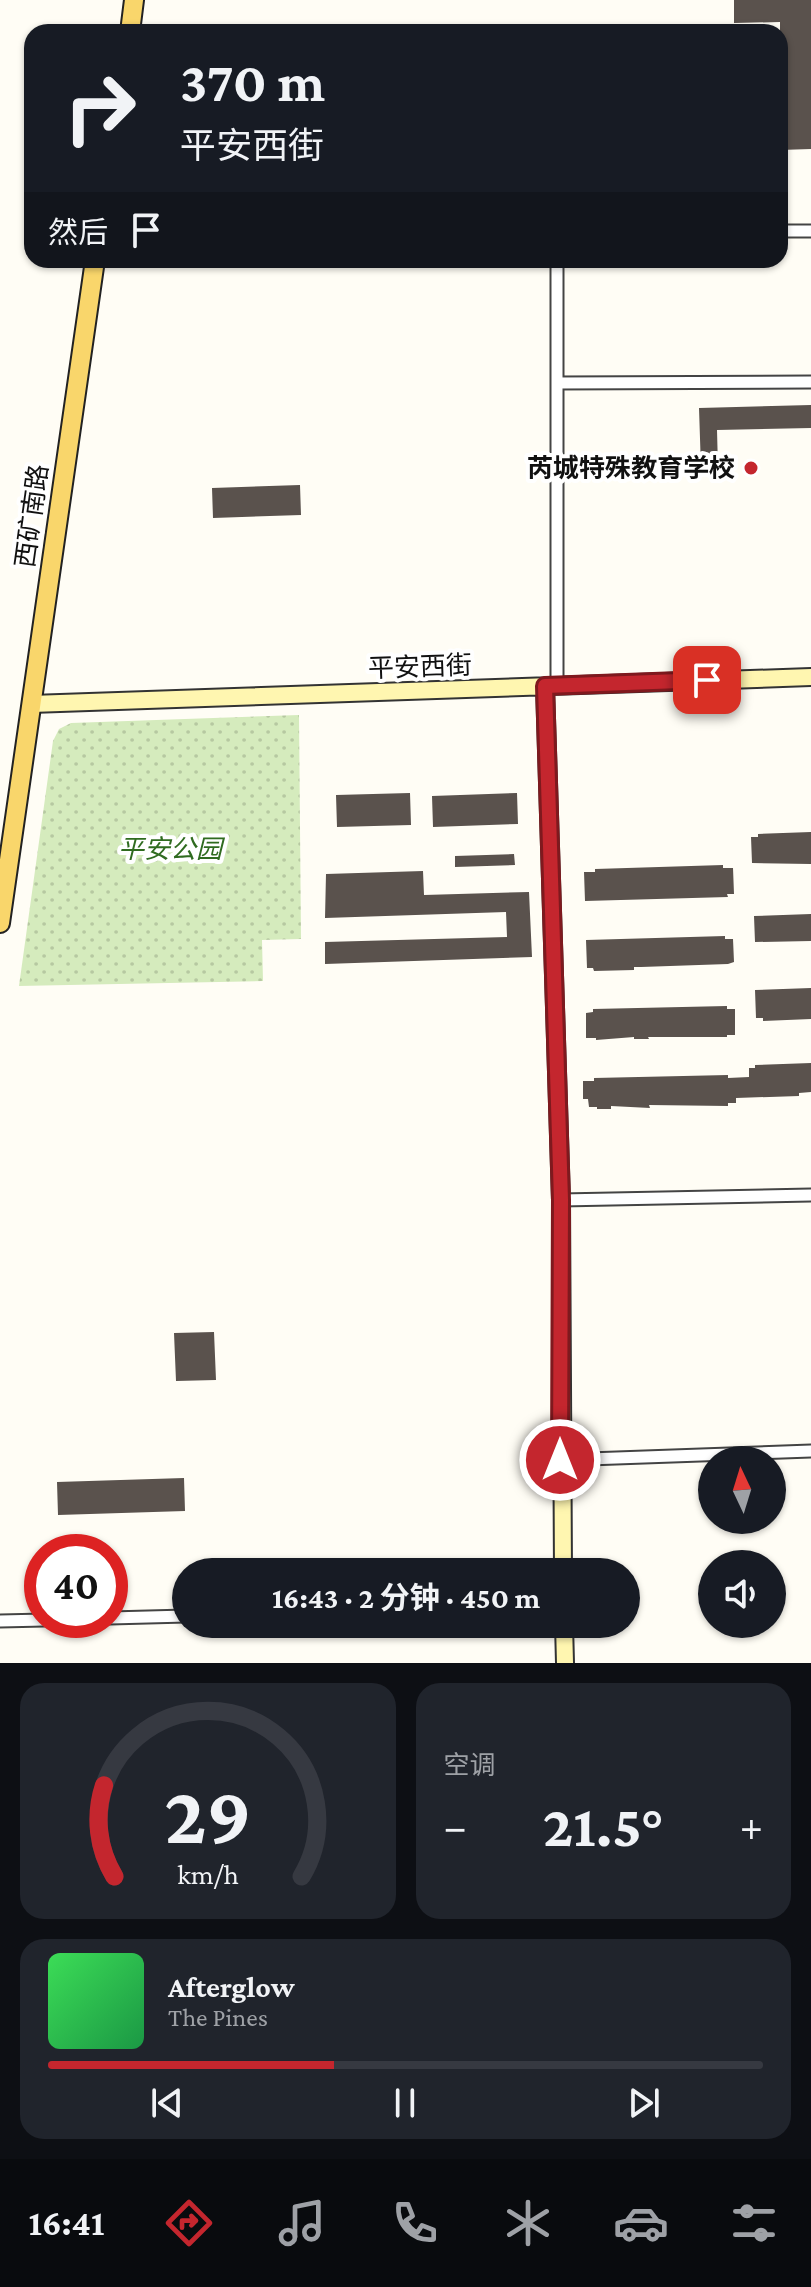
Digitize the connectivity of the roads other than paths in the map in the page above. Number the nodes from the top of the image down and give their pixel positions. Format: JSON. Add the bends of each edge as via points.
{"nodes":[{"id":1,"x":134,"y":0,"type":"edge"},
{"id":2,"x":131,"y":24,"type":"edge"},
{"id":3,"x":788,"y":231,"type":"edge"},
{"id":4,"x":811,"y":231,"type":"edge"},
{"id":5,"x":94,"y":268,"type":"edge"},
{"id":6,"x":557,"y":268,"type":"edge"},
{"id":7,"x":811,"y":382,"type":"edge"},
{"id":8,"x":557,"y":383,"type":"junction"},
{"id":9,"x":811,"y":677,"type":"edge"},
{"id":10,"x":551,"y":686,"type":"junction"},
{"id":11,"x":31,"y":704,"type":"junction"},
{"id":12,"x":0,"y":923,"type":"edge"},
{"id":13,"x":811,"y":1195,"type":"edge"},
{"id":14,"x":561,"y":1200,"type":"junction"},
{"id":15,"x":811,"y":1451,"type":"edge"},
{"id":16,"x":560,"y":1460,"type":"junction"},
{"id":17,"x":563,"y":1558,"type":"edge"},
{"id":18,"x":172,"y":1616,"type":"edge"},
{"id":19,"x":128,"y":1618,"type":"edge"},
{"id":20,"x":24,"y":1620,"type":"edge"},
{"id":21,"x":0,"y":1621,"type":"edge"},
{"id":22,"x":564,"y":1638,"type":"edge"},
{"id":23,"x":565,"y":1663,"type":"edge"}],
"edges":[{"from":1,"to":2,"type":"main road"},
{"from":3,"to":4,"type":"street"},
{"from":5,"to":11,"type":"main road","name":"西矿南路"},
{"from":6,"to":8,"type":"street"},
{"from":7,"to":8,"type":"street"},
{"from":8,"to":10,"type":"street"},
{"from":9,"to":10,"type":"street","name":"平安西街"},
{"from":10,"to":11,"type":"street","name":"平安西街"},
{"from":10,"to":14,"type":"street"},
{"from":11,"to":12,"type":"main road","name":"西矿南路"},
{"from":13,"to":14,"type":"street"},
{"from":14,"to":16,"type":"street"},
{"from":15,"to":16,"type":"street"},
{"from":16,"to":17,"type":"street"},
{"from":18,"to":19,"type":"street"},
{"from":20,"to":21,"type":"street"},
{"from":22,"to":23,"type":"street"}]}
